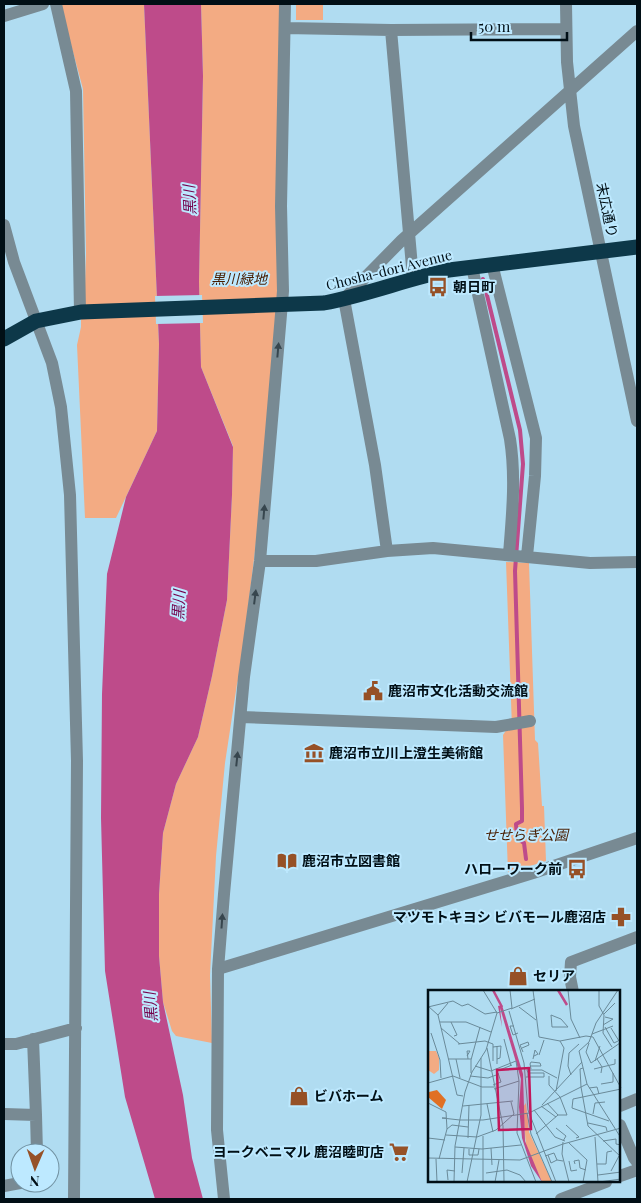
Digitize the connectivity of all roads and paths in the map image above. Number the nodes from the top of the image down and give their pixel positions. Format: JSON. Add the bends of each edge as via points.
{"nodes":[{"id":1,"x":43,"y":4,"type":"edge"},
{"id":2,"x":56,"y":4,"type":"edge"},
{"id":3,"x":285,"y":4,"type":"edge"},
{"id":4,"x":566,"y":4,"type":"edge"},
{"id":5,"x":4,"y":16,"type":"edge"},
{"id":6,"x":285,"y":28,"type":"junction"},
{"id":7,"x":391,"y":30,"type":"junction"},
{"id":8,"x":565,"y":30,"type":"junction"},
{"id":9,"x":637,"y":31,"type":"edge"},
{"id":10,"x":570,"y":93,"type":"junction"},
{"id":11,"x":4,"y":224,"type":"edge"},
{"id":12,"x":409,"y":234,"type":"junction"},
{"id":13,"x":637,"y":247,"type":"edge"},
{"id":14,"x":601,"y":252,"type":"junction"},
{"id":15,"x":9,"y":264,"type":"edge"},
{"id":16,"x":492,"y":264,"type":"junction"},
{"id":17,"x":472,"y":267,"type":"junction"},
{"id":18,"x":413,"y":278,"type":"junction"},
{"id":19,"x":344,"y":299,"type":"junction"},
{"id":20,"x":279,"y":305,"type":"junction"},
{"id":21,"x":80,"y":312,"type":"junction"},
{"id":22,"x":36,"y":321,"type":"junction"},
{"id":23,"x":4,"y":339,"type":"edge"},
{"id":24,"x":631,"y":364,"type":"edge"},
{"id":25,"x":637,"y":421,"type":"edge"},
{"id":26,"x":387,"y":551,"type":"junction"},
{"id":27,"x":509,"y":554,"type":"junction"},
{"id":28,"x":527,"y":556,"type":"junction"},
{"id":29,"x":260,"y":561,"type":"junction"},
{"id":30,"x":637,"y":562,"type":"edge"},
{"id":31,"x":241,"y":717,"type":"junction"},
{"id":32,"x":530,"y":721,"type":"dead end"},
{"id":33,"x":637,"y":838,"type":"edge"},
{"id":34,"x":637,"y":937,"type":"edge"},
{"id":35,"x":218,"y":969,"type":"junction"},
{"id":36,"x":573,"y":990,"type":"edge"},
{"id":37,"x":76,"y":1028,"type":"junction"},
{"id":38,"x":34,"y":1039,"type":"junction"},
{"id":39,"x":4,"y":1044,"type":"edge"},
{"id":40,"x":637,"y":1099,"type":"edge"},
{"id":41,"x":621,"y":1106,"type":"edge"},
{"id":42,"x":4,"y":1114,"type":"edge"},
{"id":43,"x":36,"y":1115,"type":"junction"},
{"id":44,"x":621,"y":1127,"type":"edge"},
{"id":45,"x":37,"y":1143,"type":"edge"},
{"id":46,"x":637,"y":1162,"type":"edge"},
{"id":47,"x":637,"y":1170,"type":"edge"},
{"id":48,"x":621,"y":1176,"type":"edge"},
{"id":49,"x":603,"y":1183,"type":"edge"},
{"id":50,"x":74,"y":1199,"type":"edge"},
{"id":51,"x":224,"y":1199,"type":"edge"},
{"id":52,"x":561,"y":1199,"type":"edge"}],
"edges":[{"from":1,"to":5,"type":"street"},
{"from":2,"to":21,"type":"street","via":[[76,91]]},
{"from":3,"to":6,"type":"street"},
{"from":4,"to":8,"type":"street","name":"末広通り"},
{"from":6,"to":7,"type":"street"},
{"from":6,"to":20,"type":"street"},
{"from":7,"to":8,"type":"street"},
{"from":7,"to":12,"type":"street"},
{"from":8,"to":10,"type":"street","name":"末広通り"},
{"from":9,"to":10,"type":"street"},
{"from":10,"to":12,"type":"street"},
{"from":10,"to":14,"type":"street","name":"末広通り"},
{"from":11,"to":15,"type":"street"},
{"from":12,"to":18,"type":"street"},
{"from":12,"to":19,"type":"street"},
{"from":13,"to":14,"type":"highway","name":"Chosha-dori Avenue"},
{"from":14,"to":16,"type":"highway","name":"Chosha-dori Avenue"},
{"from":14,"to":24,"type":"street","name":"末広通り"},
{"from":15,"to":22,"type":"street"},
{"from":16,"to":17,"type":"highway","name":"Chosha-dori Avenue"},
{"from":16,"to":28,"type":"street","via":[[536,438]]},
{"from":17,"to":18,"type":"highway","name":"Chosha-dori Avenue"},
{"from":17,"to":27,"type":"street","via":[[514,462]]},
{"from":18,"to":19,"type":"highway","name":"Chosha-dori Avenue"},
{"from":19,"to":20,"type":"highway","name":"Chosha-dori Avenue"},
{"from":19,"to":26,"type":"street","via":[[375,465]]},
{"from":20,"to":21,"type":"highway","name":"Chosha-dori Avenue"},
{"from":29,"to":20,"type":"street","one_way":true},
{"from":21,"to":22,"type":"highway","name":"Chosha-dori Avenue"},
{"from":22,"to":23,"type":"highway","name":"Chosha-dori Avenue"},
{"from":22,"to":37,"type":"street","via":[[56,380],[70,495],[77,761]]},
{"from":24,"to":25,"type":"street","name":"末広通り"},
{"from":26,"to":27,"type":"street","via":[[433,548]]},
{"from":26,"to":29,"type":"street","via":[[316,561]]},
{"from":27,"to":28,"type":"street"},
{"from":28,"to":30,"type":"street","via":[[590,563]]},
{"from":31,"to":29,"type":"street","one_way":true},
{"from":31,"to":32,"type":"street","via":[[496,727]]},
{"from":35,"to":31,"type":"street","one_way":true},
{"from":33,"to":35,"type":"street"},
{"from":34,"to":36,"type":"street","via":[[571,962]]},
{"from":35,"to":51,"type":"street","via":[[217,1130]]},
{"from":37,"to":38,"type":"street"},
{"from":37,"to":50,"type":"street"},
{"from":38,"to":39,"type":"street"},
{"from":38,"to":43,"type":"street"},
{"from":40,"to":41,"type":"street"},
{"from":42,"to":43,"type":"street"},
{"from":43,"to":45,"type":"street"},
{"from":44,"to":46,"type":"street"},
{"from":47,"to":48,"type":"street"},
{"from":49,"to":52,"type":"street"}]}
